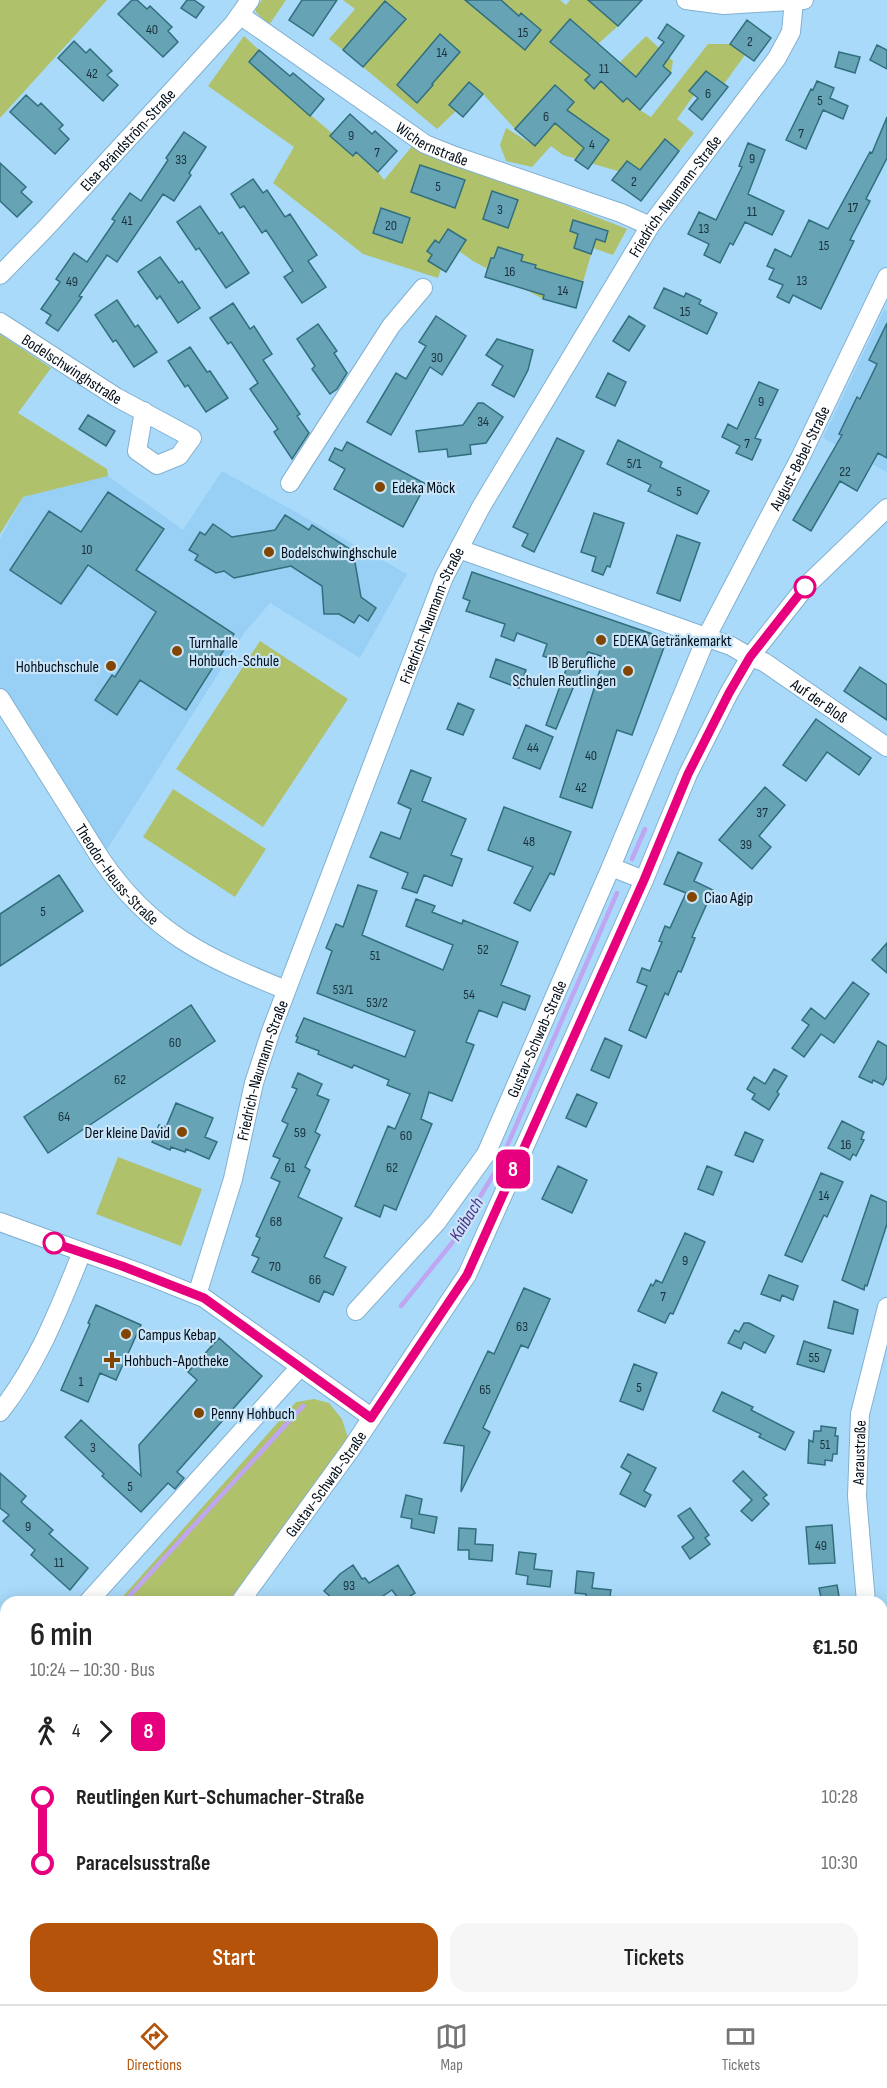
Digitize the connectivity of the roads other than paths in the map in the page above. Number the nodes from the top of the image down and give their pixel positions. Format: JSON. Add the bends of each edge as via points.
{"nodes":[{"id":1,"x":686,"y":0,"type":"edge"},
{"id":2,"x":798,"y":0,"type":"edge"},
{"id":3,"x":245,"y":7,"type":"edge"},
{"id":4,"x":650,"y":226,"type":"junction"},
{"id":5,"x":0,"y":275,"type":"edge"},
{"id":6,"x":887,"y":277,"type":"edge"},
{"id":7,"x":423,"y":288,"type":"dead end"},
{"id":8,"x":0,"y":322,"type":"edge"},
{"id":9,"x":144,"y":411,"type":"dead end"},
{"id":10,"x":290,"y":483,"type":"dead end"},
{"id":11,"x":887,"y":508,"type":"edge"},
{"id":12,"x":459,"y":549,"type":"junction"},
{"id":13,"x":707,"y":636,"type":"junction"},
{"id":14,"x":750,"y":657,"type":"junction"},
{"id":15,"x":0,"y":698,"type":"edge"},
{"id":16,"x":887,"y":747,"type":"edge"},
{"id":17,"x":611,"y":867,"type":"junction"},
{"id":18,"x":644,"y":880,"type":"junction"},
{"id":19,"x":286,"y":990,"type":"junction"},
{"id":20,"x":0,"y":1222,"type":"edge"},
{"id":21,"x":82,"y":1252,"type":"junction"},
{"id":22,"x":197,"y":1295,"type":"junction"},
{"id":23,"x":887,"y":1307,"type":"edge"},
{"id":24,"x":356,"y":1311,"type":"dead end"},
{"id":25,"x":300,"y":1367,"type":"junction"},
{"id":26,"x":0,"y":1412,"type":"edge"},
{"id":27,"x":371,"y":1418,"type":"junction"},
{"id":28,"x":93,"y":1596,"type":"edge"},
{"id":29,"x":244,"y":1596,"type":"edge"},
{"id":30,"x":865,"y":1596,"type":"edge"}],
"edges":[{"from":1,"to":2,"type":"street","via":[[724,5]]},
{"from":2,"to":4,"type":"street","name":"Friedrich-Naumann-Straße","via":[[790,32],[777,58]]},
{"from":3,"to":4,"type":"street","name":"Wichernstraße","via":[[425,144]]},
{"from":3,"to":5,"type":"street","name":"Elsa-Brändström-Straße"},
{"from":4,"to":12,"type":"street","name":"Friedrich-Naumann-Straße"},
{"from":6,"to":13,"type":"street","name":"August-Bebel-Straße","via":[[800,458]]},
{"from":7,"to":10,"type":"street","via":[[391,326]]},
{"from":8,"to":9,"type":"street","name":"Bodelschwinghstraße"},
{"from":11,"to":14,"type":"street","name":"Gustav-Schwab-Straße","via":[[807,585]]},
{"from":12,"to":13,"type":"street","name":"Auf der Bloß"},
{"from":12,"to":19,"type":"street","name":"Friedrich-Naumann-Straße","via":[[444,577]]},
{"from":13,"to":14,"type":"street","name":"Auf der Bloß"},
{"from":13,"to":17,"type":"street","name":"Gustav-Schwab-Straße"},
{"from":14,"to":16,"type":"street","name":"Auf der Bloß","via":[[764,662]]},
{"from":14,"to":18,"type":"street","name":"Gustav-Schwab-Straße","via":[[688,774]]},
{"from":15,"to":19,"type":"street","name":"Theodor-Heuss-Straße","via":[[101,859],[137,904],[193,948]]},
{"from":17,"to":18,"type":"street"},
{"from":17,"to":24,"type":"street","name":"Gustav-Schwab-Straße","via":[[486,1154],[437,1222]]},
{"from":18,"to":27,"type":"street","name":"Gustav-Schwab-Straße","via":[[467,1275]]},
{"from":19,"to":22,"type":"street","name":"Friedrich-Naumann-Straße","via":[[254,1083],[233,1179]]},
{"from":20,"to":21,"type":"street"},
{"from":21,"to":22,"type":"street"},
{"from":21,"to":26,"type":"street","via":[[41,1349]]},
{"from":22,"to":25,"type":"street"},
{"from":23,"to":30,"type":"street","name":"Aaraustraße","via":[[860,1414],[857,1496]]},
{"from":25,"to":27,"type":"street"},
{"from":25,"to":28,"type":"street"},
{"from":27,"to":29,"type":"street","name":"Gustav-Schwab-Straße"}]}
